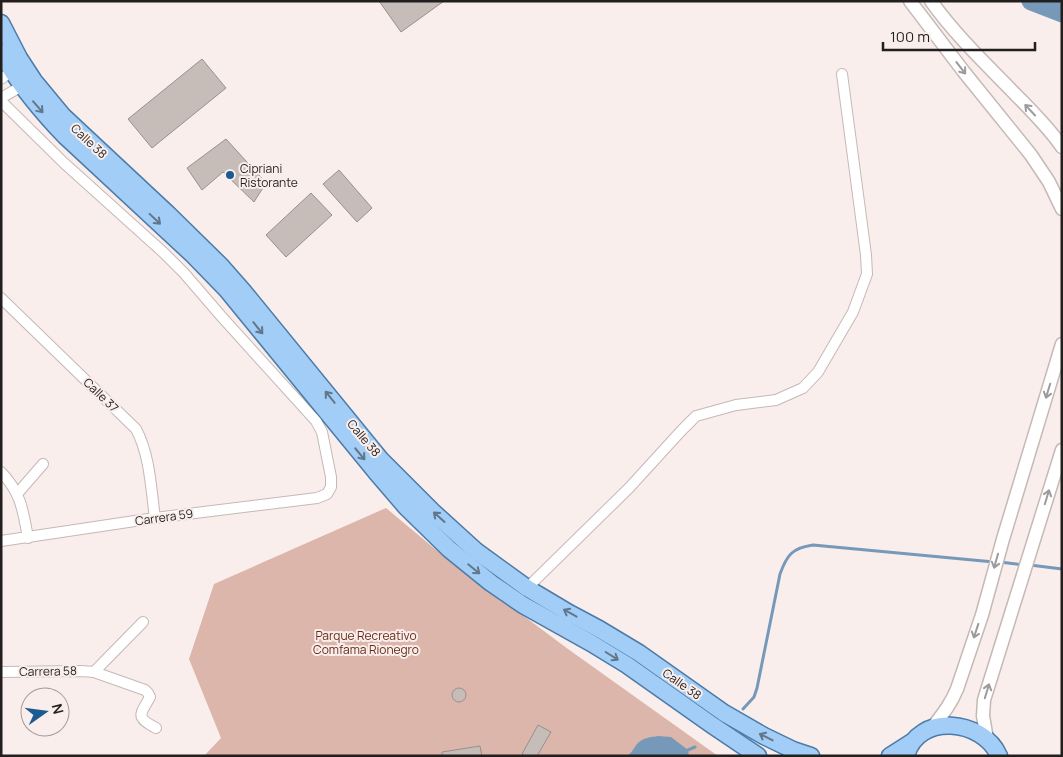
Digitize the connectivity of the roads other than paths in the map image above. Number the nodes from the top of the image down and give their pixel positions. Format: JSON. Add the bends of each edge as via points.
{"nodes":[{"id":1,"x":910,"y":1,"type":"edge"},
{"id":2,"x":931,"y":1,"type":"edge"},
{"id":3,"x":1,"y":23,"type":"edge"},
{"id":4,"x":1,"y":52,"type":"edge"},
{"id":5,"x":842,"y":74,"type":"dead end"},
{"id":6,"x":7,"y":75,"type":"edge"},
{"id":7,"x":22,"y":86,"type":"junction"},
{"id":8,"x":1,"y":99,"type":"edge"},
{"id":9,"x":1062,"y":147,"type":"edge"},
{"id":10,"x":1062,"y":209,"type":"edge"},
{"id":11,"x":1,"y":298,"type":"edge"},
{"id":12,"x":1062,"y":344,"type":"edge"},
{"id":13,"x":1062,"y":450,"type":"edge"},
{"id":14,"x":43,"y":464,"type":"dead end"},
{"id":15,"x":1,"y":472,"type":"edge"},
{"id":16,"x":17,"y":494,"type":"junction"},
{"id":17,"x":155,"y":518,"type":"junction"},
{"id":18,"x":28,"y":538,"type":"junction"},
{"id":19,"x":1,"y":542,"type":"edge"},
{"id":20,"x":527,"y":588,"type":"junction"},
{"id":21,"x":143,"y":622,"type":"dead end"},
{"id":22,"x":1,"y":672,"type":"edge"},
{"id":23,"x":94,"y":672,"type":"junction"},
{"id":24,"x":156,"y":728,"type":"dead end"},
{"id":25,"x":932,"y":728,"type":"junction"},
{"id":26,"x":987,"y":739,"type":"junction"},
{"id":27,"x":909,"y":749,"type":"edge"},
{"id":28,"x":758,"y":756,"type":"edge"},
{"id":29,"x":811,"y":756,"type":"edge"},
{"id":30,"x":890,"y":756,"type":"edge"},
{"id":31,"x":999,"y":756,"type":"edge"}],
"edges":[{"from":1,"to":10,"type":"street","one_way":true,"via":[[1031,155]]},
{"from":9,"to":2,"type":"street","one_way":true,"via":[[1030,109],[963,41]]},
{"from":20,"to":3,"type":"main road","name":"Calle 38","one_way":true,"via":[[469,544],[381,460],[221,266],[52,104],[19,58]]},
{"from":4,"to":6,"type":"main road","name":"Calle 38"},
{"from":5,"to":20,"type":"street","via":[[867,274],[853,312],[818,372],[803,388],[776,400],[736,405],[696,416],[629,488]]},
{"from":6,"to":7,"type":"main road","name":"Calle 38"},
{"from":7,"to":8,"type":"street"},
{"from":7,"to":28,"type":"main road","name":"Calle 38","one_way":true,"via":[[65,136],[227,290],[376,472],[449,550],[523,605],[627,665]]},
{"from":8,"to":17,"type":"street","name":"Carrera 59","via":[[64,163],[184,273],[322,432],[331,477],[327,494],[317,498]]},
{"from":11,"to":17,"type":"street","name":"Calle 37","via":[[136,429],[146,456]]},
{"from":12,"to":25,"type":"street","one_way":true,"via":[[982,615],[953,699]]},
{"from":26,"to":13,"type":"street","one_way":true,"via":[[984,700]]},
{"from":14,"to":16,"type":"street"},
{"from":15,"to":16,"type":"street"},
{"from":16,"to":18,"type":"street"},
{"from":17,"to":18,"type":"street","name":"Carrera 59"},
{"from":18,"to":19,"type":"street","name":"Carrera 59"},
{"from":29,"to":20,"type":"main road","name":"Calle 38","one_way":true,"via":[[764,736],[724,713],[639,653]]},
{"from":21,"to":23,"type":"street"},
{"from":22,"to":23,"type":"street","name":"Carrera 58"},
{"from":23,"to":24,"type":"street","name":"Carrera 58","via":[[148,692],[150,697],[141,716],[144,722]]},
{"from":25,"to":26,"type":"main road","via":[[954,726]]},
{"from":25,"to":27,"type":"main road","via":[[921,732]]},
{"from":26,"to":31,"type":"main road"},
{"from":27,"to":30,"type":"main road"}]}
